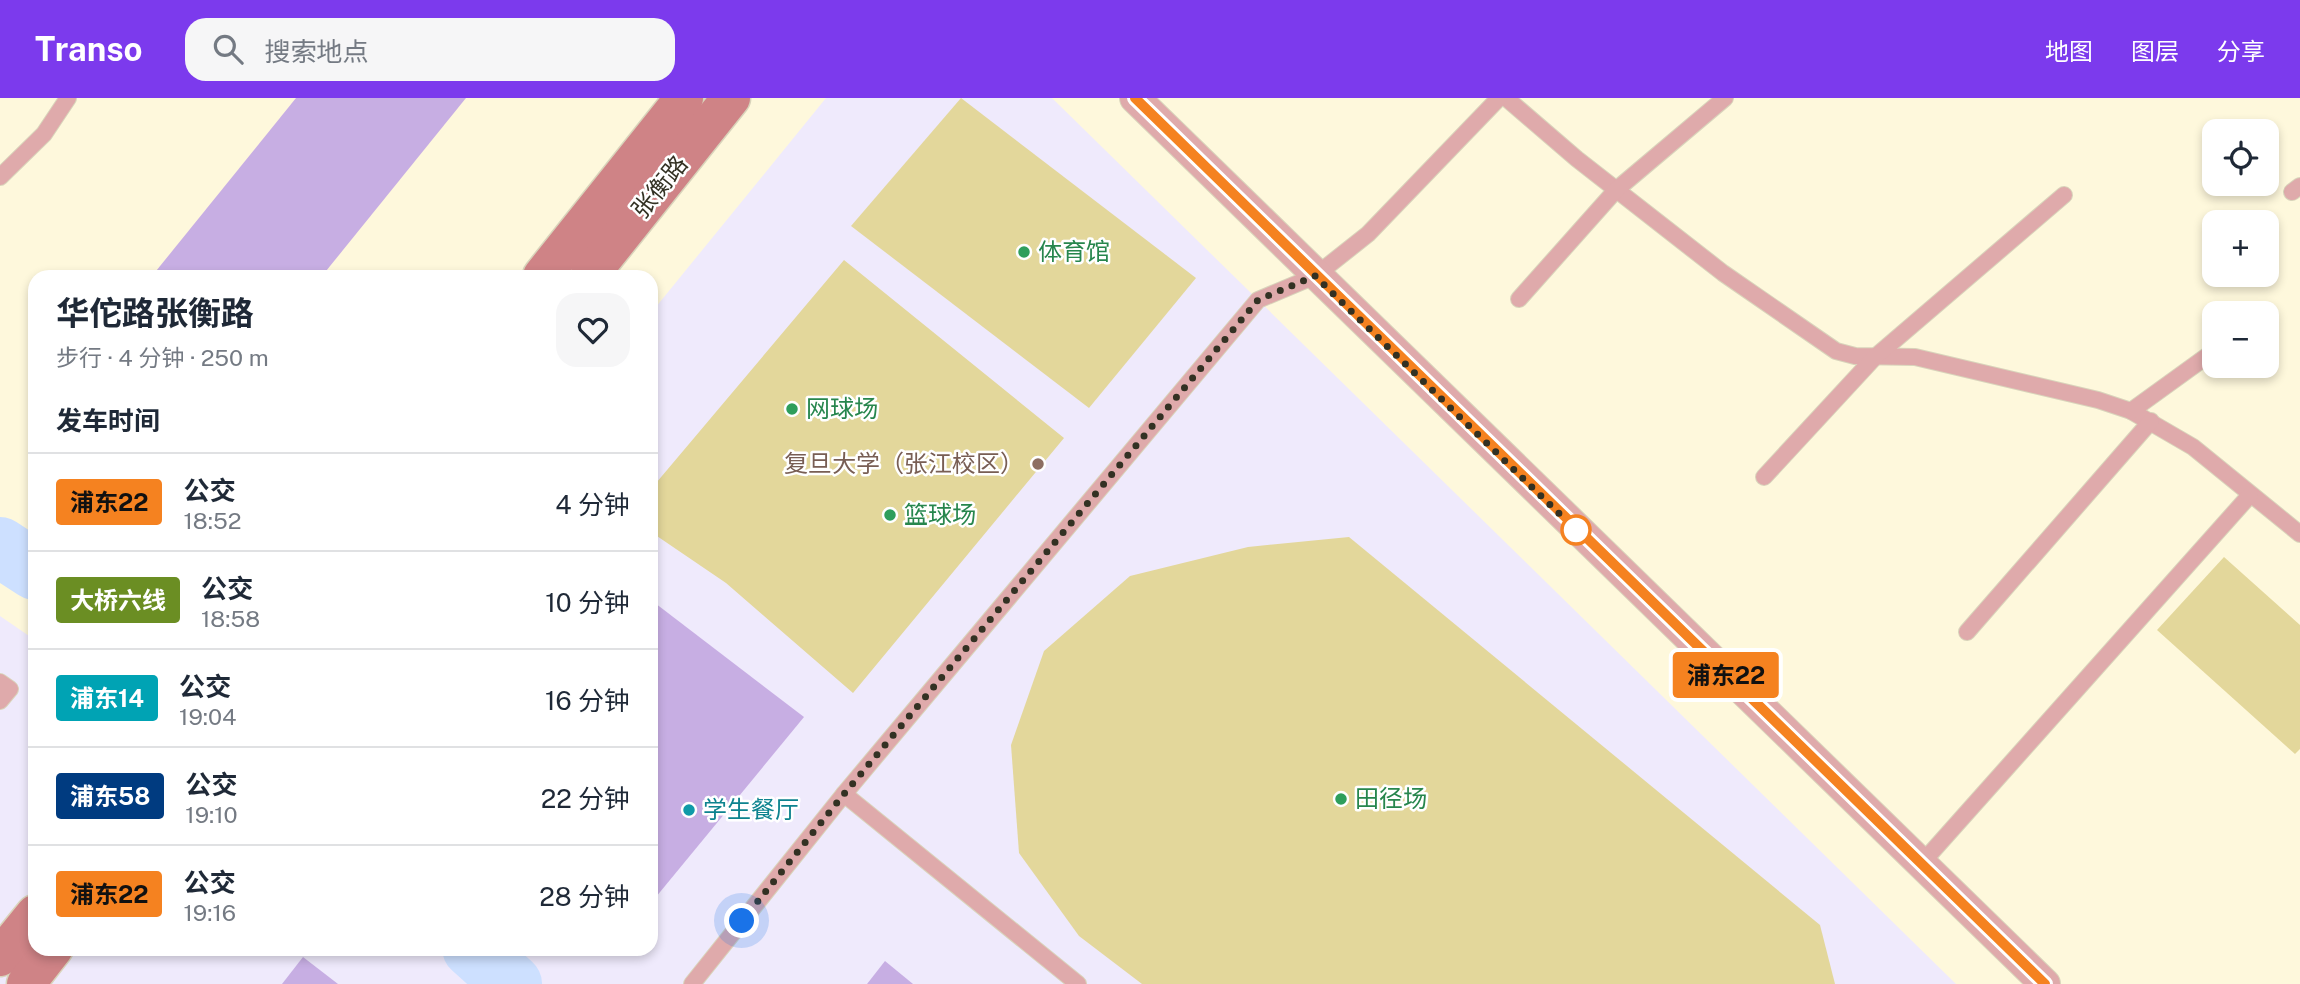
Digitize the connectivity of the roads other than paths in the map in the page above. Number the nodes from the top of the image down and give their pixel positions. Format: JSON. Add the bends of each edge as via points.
{"nodes":[{"id":1,"x":68,"y":98,"type":"edge"},
{"id":2,"x":684,"y":98,"type":"edge"},
{"id":3,"x":731,"y":98,"type":"edge"},
{"id":4,"x":1135,"y":98,"type":"edge"},
{"id":5,"x":1499,"y":98,"type":"edge"},
{"id":6,"x":1506,"y":98,"type":"edge"},
{"id":7,"x":1725,"y":98,"type":"edge"},
{"id":8,"x":0,"y":177,"type":"edge"},
{"id":9,"x":1616,"y":190,"type":"junction"},
{"id":10,"x":2064,"y":195,"type":"dead end"},
{"id":11,"x":547,"y":270,"type":"edge"},
{"id":12,"x":594,"y":270,"type":"edge"},
{"id":13,"x":1315,"y":276,"type":"junction"},
{"id":14,"x":1519,"y":299,"type":"dead end"},
{"id":15,"x":1875,"y":357,"type":"junction"},
{"id":16,"x":2202,"y":360,"type":"edge"},
{"id":17,"x":2131,"y":411,"type":"junction"},
{"id":18,"x":2151,"y":421,"type":"junction"},
{"id":19,"x":1764,"y":477,"type":"dead end"},
{"id":20,"x":2250,"y":495,"type":"junction"},
{"id":21,"x":2300,"y":534,"type":"edge"},
{"id":22,"x":1967,"y":632,"type":"dead end"},
{"id":23,"x":0,"y":682,"type":"edge"},
{"id":24,"x":0,"y":701,"type":"edge"},
{"id":25,"x":844,"y":794,"type":"junction"},
{"id":26,"x":1920,"y":864,"type":"junction"},
{"id":27,"x":28,"y":923,"type":"edge"},
{"id":28,"x":48,"y":956,"type":"edge"},
{"id":29,"x":0,"y":957,"type":"edge"},
{"id":30,"x":26,"y":984,"type":"edge"},
{"id":31,"x":692,"y":984,"type":"edge"},
{"id":32,"x":1077,"y":984,"type":"edge"},
{"id":33,"x":2045,"y":984,"type":"edge"}],
"edges":[{"from":1,"to":8,"type":"lane","via":[[44,134]]},
{"from":2,"to":11,"type":"main road","name":"张衡路"},
{"from":3,"to":12,"type":"main road","name":"张衡路"},
{"from":4,"to":13,"type":"street"},
{"from":5,"to":13,"type":"lane","via":[[1368,234]]},
{"from":6,"to":9,"type":"lane"},
{"from":7,"to":9,"type":"lane"},
{"from":9,"to":14,"type":"lane"},
{"from":9,"to":15,"type":"lane","via":[[1818,341],[1836,351]]},
{"from":10,"to":15,"type":"lane"},
{"from":13,"to":25,"type":"lane","via":[[1258,300]]},
{"from":13,"to":26,"type":"street"},
{"from":15,"to":17,"type":"lane","via":[[1915,357]]},
{"from":15,"to":19,"type":"lane"},
{"from":16,"to":17,"type":"lane"},
{"from":17,"to":18,"type":"lane"},
{"from":18,"to":20,"type":"lane","via":[[2193,447]]},
{"from":18,"to":22,"type":"lane"},
{"from":20,"to":21,"type":"lane"},
{"from":20,"to":26,"type":"lane"},
{"from":23,"to":24,"type":"lane","via":[[10,689]]},
{"from":25,"to":31,"type":"lane"},
{"from":25,"to":32,"type":"lane"},
{"from":26,"to":33,"type":"street"},
{"from":27,"to":29,"type":"main road"},
{"from":28,"to":30,"type":"main road"}]}
